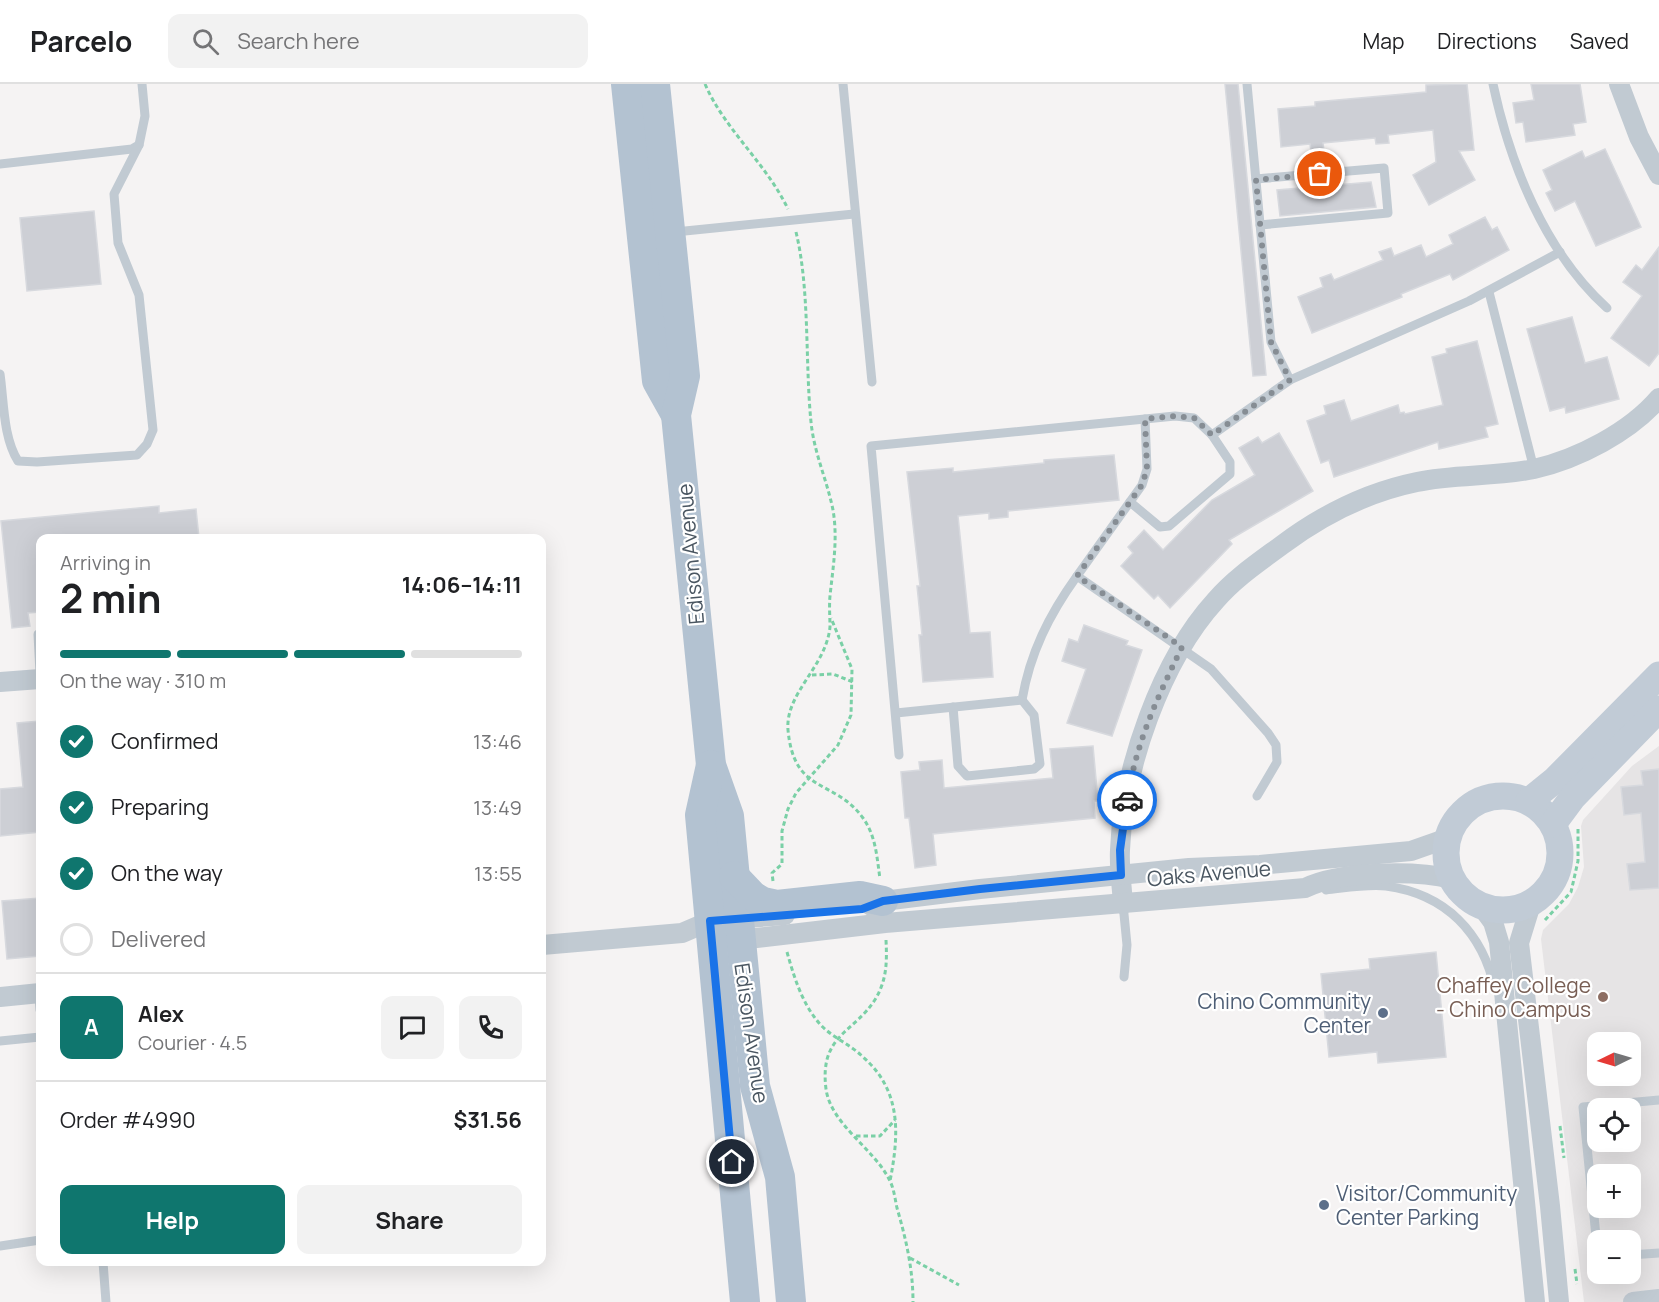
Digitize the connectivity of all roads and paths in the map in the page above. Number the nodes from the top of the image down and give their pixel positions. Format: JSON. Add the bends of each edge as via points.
{"nodes":[{"id":1,"x":142,"y":84,"type":"edge"},
{"id":2,"x":626,"y":84,"type":"edge"},
{"id":3,"x":655,"y":84,"type":"edge"},
{"id":4,"x":705,"y":84,"type":"edge"},
{"id":5,"x":843,"y":84,"type":"edge"},
{"id":6,"x":1247,"y":84,"type":"edge"},
{"id":7,"x":1493,"y":84,"type":"edge"},
{"id":8,"x":1619,"y":84,"type":"edge"},
{"id":9,"x":139,"y":145,"type":"junction"},
{"id":10,"x":0,"y":164,"type":"edge"},
{"id":11,"x":1659,"y":175,"type":"edge"},
{"id":12,"x":1256,"y":180,"type":"junction"},
{"id":13,"x":854,"y":214,"type":"junction"},
{"id":14,"x":793,"y":219,"type":"junction"},
{"id":15,"x":1260,"y":225,"type":"junction"},
{"id":16,"x":672,"y":233,"type":"junction"},
{"id":17,"x":1560,"y":252,"type":"junction"},
{"id":18,"x":1489,"y":292,"type":"junction"},
{"id":19,"x":1607,"y":308,"type":"dead end"},
{"id":20,"x":0,"y":374,"type":"edge"},
{"id":21,"x":1290,"y":380,"type":"junction"},
{"id":22,"x":872,"y":382,"type":"dead end"},
{"id":23,"x":1659,"y":398,"type":"edge"},
{"id":24,"x":676,"y":415,"type":"junction"},
{"id":25,"x":1145,"y":419,"type":"junction"},
{"id":26,"x":1212,"y":435,"type":"junction"},
{"id":27,"x":1534,"y":469,"type":"junction"},
{"id":28,"x":1130,"y":502,"type":"junction"},
{"id":29,"x":1077,"y":576,"type":"junction"},
{"id":30,"x":830,"y":616,"type":"junction"},
{"id":31,"x":1182,"y":647,"type":"junction"},
{"id":32,"x":812,"y":675,"type":"junction"},
{"id":33,"x":1659,"y":675,"type":"edge"},
{"id":34,"x":36,"y":679,"type":"edge"},
{"id":35,"x":0,"y":682,"type":"edge"},
{"id":36,"x":854,"y":682,"type":"junction"},
{"id":37,"x":854,"y":696,"type":"dead end"},
{"id":38,"x":1022,"y":700,"type":"junction"},
{"id":39,"x":953,"y":707,"type":"junction"},
{"id":40,"x":1659,"y":709,"type":"edge"},
{"id":41,"x":896,"y":713,"type":"junction"},
{"id":42,"x":899,"y":755,"type":"dead end"},
{"id":43,"x":711,"y":765,"type":"junction"},
{"id":44,"x":1257,"y":796,"type":"dead end"},
{"id":45,"x":1529,"y":801,"type":"junction"},
{"id":46,"x":1565,"y":821,"type":"junction"},
{"id":47,"x":1448,"y":838,"type":"junction"},
{"id":48,"x":1121,"y":875,"type":"junction"},
{"id":49,"x":734,"y":876,"type":"junction"},
{"id":50,"x":1452,"y":879,"type":"junction"},
{"id":51,"x":1305,"y":888,"type":"junction"},
{"id":52,"x":1123,"y":904,"type":"junction"},
{"id":53,"x":1482,"y":907,"type":"junction"},
{"id":54,"x":884,"y":912,"type":"junction"},
{"id":55,"x":1535,"y":914,"type":"junction"},
{"id":56,"x":725,"y":930,"type":"junction"},
{"id":57,"x":546,"y":945,"type":"edge"},
{"id":58,"x":1124,"y":978,"type":"dead end"},
{"id":59,"x":0,"y":997,"type":"edge"},
{"id":60,"x":36,"y":999,"type":"edge"},
{"id":61,"x":36,"y":1037,"type":"edge"},
{"id":62,"x":0,"y":1041,"type":"edge"},
{"id":63,"x":1514,"y":1084,"type":"junction"},
{"id":64,"x":1659,"y":1100,"type":"edge"},
{"id":65,"x":1559,"y":1117,"type":"dead end"},
{"id":66,"x":856,"y":1136,"type":"junction"},
{"id":67,"x":1564,"y":1162,"type":"dead end"},
{"id":68,"x":890,"y":1181,"type":"junction"},
{"id":69,"x":1595,"y":1230,"type":"edge"},
{"id":70,"x":36,"y":1241,"type":"edge"},
{"id":71,"x":0,"y":1246,"type":"edge"},
{"id":72,"x":1659,"y":1253,"type":"edge"},
{"id":73,"x":1641,"y":1254,"type":"edge"},
{"id":74,"x":910,"y":1258,"type":"junction"},
{"id":75,"x":1575,"y":1262,"type":"dead end"},
{"id":76,"x":103,"y":1266,"type":"edge"},
{"id":77,"x":1577,"y":1284,"type":"dead end"},
{"id":78,"x":959,"y":1285,"type":"dead end"},
{"id":79,"x":1659,"y":1299,"type":"edge"},
{"id":80,"x":106,"y":1302,"type":"edge"},
{"id":81,"x":745,"y":1302,"type":"edge"},
{"id":82,"x":791,"y":1302,"type":"edge"},
{"id":83,"x":913,"y":1302,"type":"edge"},
{"id":84,"x":1534,"y":1302,"type":"edge"},
{"id":85,"x":1559,"y":1302,"type":"edge"},
{"id":86,"x":1633,"y":1302,"type":"edge"}],
"edges":[{"from":1,"to":9,"type":"lane","via":[[145,116]]},
{"from":2,"to":24,"type":"main road","name":"Edison Avenue","via":[[657,381]]},
{"from":3,"to":16,"type":"main road","name":"Edison Avenue"},
{"from":4,"to":14,"type":"path","via":[[719,110],[770,176]]},
{"from":5,"to":13,"type":"lane"},
{"from":6,"to":12,"type":"lane"},
{"from":7,"to":17,"type":"lane","via":[[1515,161]]},
{"from":8,"to":11,"type":"street","via":[[1639,137]]},
{"from":9,"to":10,"type":"lane"},
{"from":9,"to":20,"type":"lane","via":[[114,194],[118,243],[140,295],[153,430],[147,444],[136,455],[18,461],[8,433]]},
{"from":12,"to":15,"type":"lane"},
{"from":12,"to":15,"type":"lane","via":[[1384,168],[1388,213]]},
{"from":13,"to":14,"type":"lane"},
{"from":13,"to":22,"type":"lane"},
{"from":14,"to":16,"type":"lane"},
{"from":14,"to":30,"type":"path","via":[[802,271],[812,432],[835,527]]},
{"from":15,"to":21,"type":"lane","via":[[1271,342]]},
{"from":16,"to":24,"type":"main road","name":"Edison Avenue","via":[[686,376]]},
{"from":17,"to":18,"type":"lane"},
{"from":17,"to":19,"type":"lane","via":[[1590,293]]},
{"from":18,"to":21,"type":"lane"},
{"from":18,"to":27,"type":"lane"},
{"from":21,"to":26,"type":"lane"},
{"from":23,"to":27,"type":"street","via":[[1647,412],[1611,436],[1577,454]]},
{"from":24,"to":43,"type":"main road","name":"Edison Avenue"},
{"from":25,"to":26,"type":"lane","via":[[1194,418]]},
{"from":25,"to":28,"type":"lane","via":[[1147,469]]},
{"from":25,"to":41,"type":"lane","via":[[871,446]]},
{"from":26,"to":28,"type":"lane","via":[[1230,462],[1230,474],[1170,526],[1160,526]]},
{"from":27,"to":31,"type":"street","via":[[1415,482],[1358,499],[1297,534],[1241,575],[1215,601]]},
{"from":28,"to":29,"type":"lane"},
{"from":29,"to":31,"type":"lane"},
{"from":29,"to":38,"type":"lane","via":[[1055,607],[1027,668]]},
{"from":30,"to":32,"type":"path","via":[[828,641]]},
{"from":30,"to":36,"type":"path","via":[[849,658]]},
{"from":31,"to":44,"type":"lane","via":[[1211,669],[1276,746],[1277,762]]},
{"from":31,"to":48,"type":"street","via":[[1133,760],[1120,850]]},
{"from":32,"to":36,"type":"path","via":[[833,674]]},
{"from":32,"to":54,"type":"path","via":[[790,708],[790,749],[807,779],[863,818],[876,845]]},
{"from":33,"to":45,"type":"street","via":[[1555,780]]},
{"from":34,"to":35,"type":"street"},
{"from":36,"to":37,"type":"path"},
{"from":38,"to":39,"type":"lane"},
{"from":38,"to":39,"type":"lane","via":[[1034,716],[1040,764],[1034,769],[967,776],[958,766]]},
{"from":39,"to":41,"type":"lane"},
{"from":40,"to":46,"type":"street","via":[[1573,797]]},
{"from":41,"to":42,"type":"lane"},
{"from":43,"to":49,"type":"main road","name":"Edison Avenue","via":[[729,816]]},
{"from":43,"to":56,"type":"main road","name":"Edison Avenue","via":[[700,815]]},
{"from":45,"to":46,"type":"street"},
{"from":45,"to":47,"type":"street","via":[[1505,796],[1480,800],[1454,822]]},
{"from":46,"to":55,"type":"street","via":[[1555,877]]},
{"from":46,"to":55,"type":"path","via":[[1578,861],[1571,892]]},
{"from":47,"to":48,"type":"street","name":"Oaks Avenue","via":[[1411,851]]},
{"from":47,"to":50,"type":"street","via":[[1445,852]]},
{"from":48,"to":52,"type":"street"},
{"from":48,"to":54,"type":"street","name":"Oaks Avenue","via":[[980,889]]},
{"from":49,"to":54,"type":"main road","via":[[763,902],[777,905],[860,896]]},
{"from":49,"to":56,"type":"main road","name":"Edison Avenue"},
{"from":50,"to":51,"type":"street","name":"Oaks Avenue","via":[[1415,872],[1322,880]]},
{"from":50,"to":53,"type":"street","via":[[1464,896]]},
{"from":51,"to":52,"type":"street","name":"Oaks Avenue"},
{"from":51,"to":63,"type":"lane","via":[[1386,886],[1414,892],[1441,905],[1465,926],[1482,947],[1491,971],[1503,1055]]},
{"from":52,"to":54,"type":"street","name":"Oaks Avenue"},
{"from":52,"to":58,"type":"lane"},
{"from":53,"to":55,"type":"street"},
{"from":53,"to":63,"type":"street","via":[[1493,922],[1499,942]]},
{"from":54,"to":56,"type":"street","name":"Oaks Avenue","via":[[862,909]]},
{"from":54,"to":66,"type":"path","via":[[884,979],[876,998],[837,1038],[826,1069],[830,1104]]},
{"from":55,"to":85,"type":"street","via":[[1519,943]]},
{"from":56,"to":57,"type":"street","name":"Oaks Avenue"},
{"from":56,"to":81,"type":"main road","name":"Edison Avenue"},
{"from":56,"to":82,"type":"main road","name":"Edison Avenue","via":[[755,1086],[780,1177]]},
{"from":59,"to":60,"type":"street"},
{"from":61,"to":62,"type":"lane"},
{"from":63,"to":84,"type":"street"},
{"from":64,"to":69,"type":"lane","via":[[1583,1107]]},
{"from":65,"to":67,"type":"path"},
{"from":66,"to":68,"type":"path"},
{"from":66,"to":68,"type":"path","via":[[880,1136],[896,1118]]},
{"from":68,"to":74,"type":"path"},
{"from":70,"to":71,"type":"lane"},
{"from":72,"to":73,"type":"lane"},
{"from":74,"to":78,"type":"path"},
{"from":74,"to":83,"type":"path"},
{"from":75,"to":77,"type":"path"},
{"from":76,"to":80,"type":"lane"},
{"from":79,"to":86,"type":"street"}]}
